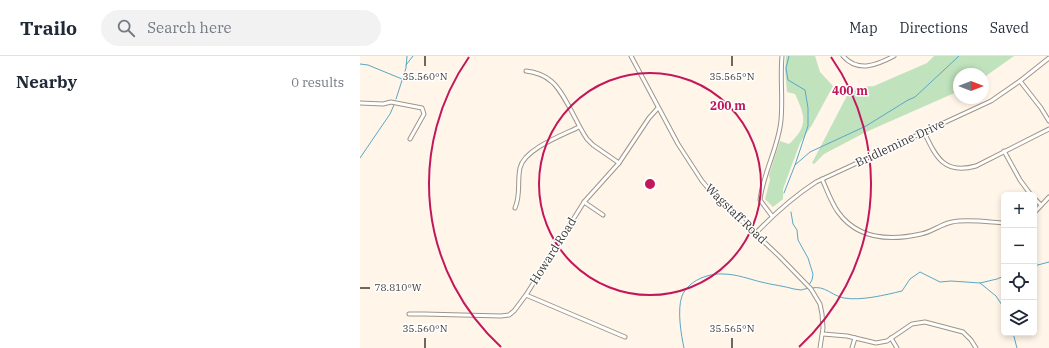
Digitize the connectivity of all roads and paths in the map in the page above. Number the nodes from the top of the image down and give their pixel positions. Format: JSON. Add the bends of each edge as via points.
{"nodes":[{"id":1,"x":631,"y":56,"type":"edge"},
{"id":2,"x":782,"y":56,"type":"edge"},
{"id":3,"x":843,"y":56,"type":"edge"},
{"id":4,"x":894,"y":56,"type":"edge"},
{"id":5,"x":1049,"y":58,"type":"edge"},
{"id":6,"x":526,"y":71,"type":"dead end"},
{"id":7,"x":1020,"y":81,"type":"junction"},
{"id":8,"x":360,"y":103,"type":"edge"},
{"id":9,"x":658,"y":108,"type":"junction"},
{"id":10,"x":1049,"y":121,"type":"edge"},
{"id":11,"x":579,"y":126,"type":"junction"},
{"id":12,"x":1049,"y":129,"type":"edge"},
{"id":13,"x":924,"y":132,"type":"junction"},
{"id":14,"x":410,"y":139,"type":"dead end"},
{"id":15,"x":1004,"y":151,"type":"junction"},
{"id":16,"x":619,"y":163,"type":"junction"},
{"id":17,"x":822,"y":179,"type":"junction"},
{"id":18,"x":1029,"y":192,"type":"edge"},
{"id":19,"x":1049,"y":197,"type":"edge"},
{"id":20,"x":1037,"y":201,"type":"edge"},
{"id":21,"x":584,"y":202,"type":"junction"},
{"id":22,"x":1041,"y":205,"type":"junction"},
{"id":23,"x":515,"y":208,"type":"dead end"},
{"id":24,"x":1037,"y":210,"type":"edge"},
{"id":25,"x":603,"y":215,"type":"dead end"},
{"id":26,"x":772,"y":216,"type":"junction"},
{"id":27,"x":1001,"y":223,"type":"edge"},
{"id":28,"x":755,"y":234,"type":"junction"},
{"id":29,"x":526,"y":295,"type":"junction"},
{"id":30,"x":409,"y":314,"type":"dead end"},
{"id":31,"x":823,"y":334,"type":"junction"},
{"id":32,"x":625,"y":337,"type":"dead end"},
{"id":33,"x":855,"y":338,"type":"junction"},
{"id":34,"x":891,"y":338,"type":"junction"},
{"id":35,"x":820,"y":348,"type":"edge"},
{"id":36,"x":852,"y":348,"type":"edge"},
{"id":37,"x":897,"y":348,"type":"edge"},
{"id":38,"x":976,"y":348,"type":"edge"}],
"edges":[{"from":1,"to":9,"type":"street","name":"Wagstaff Road"},
{"from":2,"to":26,"type":"street","via":[[781,121],[760,200]]},
{"from":3,"to":4,"type":"street","via":[[852,63],[863,66],[874,66]]},
{"from":5,"to":7,"type":"street","name":"Bridlemine Drive"},
{"from":6,"to":11,"type":"street","via":[[543,75],[552,82]]},
{"from":7,"to":10,"type":"street"},
{"from":7,"to":13,"type":"street","name":"Bridlemine Drive","via":[[991,101]]},
{"from":8,"to":14,"type":"street","via":[[391,102],[422,108],[424,114]]},
{"from":9,"to":16,"type":"street","name":"Howard Road"},
{"from":9,"to":28,"type":"street","name":"Wagstaff Road","via":[[702,181]]},
{"from":11,"to":16,"type":"street","via":[[593,145]]},
{"from":11,"to":23,"type":"street","via":[[528,154],[520,166],[519,194]]},
{"from":12,"to":15,"type":"street"},
{"from":13,"to":15,"type":"street","via":[[934,154],[942,161],[959,168],[976,166]]},
{"from":13,"to":17,"type":"street","name":"Bridlemine Drive"},
{"from":15,"to":18,"type":"street"},
{"from":16,"to":21,"type":"street","name":"Howard Road"},
{"from":17,"to":26,"type":"street","name":"Bridlemine Drive","via":[[796,195]]},
{"from":17,"to":27,"type":"street","via":[[838,211],[849,224],[860,232],[878,238],[921,234],[959,221]]},
{"from":19,"to":22,"type":"street"},
{"from":20,"to":22,"type":"street"},
{"from":21,"to":25,"type":"street"},
{"from":21,"to":29,"type":"street","name":"Howard Road"},
{"from":22,"to":24,"type":"street"},
{"from":26,"to":28,"type":"street","name":"Bridlemine Drive"},
{"from":28,"to":31,"type":"street","name":"Wagstaff Road","via":[[811,289],[820,304]]},
{"from":29,"to":30,"type":"street","name":"Howard Road","via":[[509,315]]},
{"from":29,"to":32,"type":"street"},
{"from":31,"to":33,"type":"street"},
{"from":31,"to":35,"type":"street","name":"Wagstaff Road"},
{"from":33,"to":34,"type":"street","via":[[876,343]]},
{"from":33,"to":36,"type":"street"},
{"from":34,"to":37,"type":"street"},
{"from":34,"to":38,"type":"street","via":[[912,324],[925,322],[963,332]]}]}
